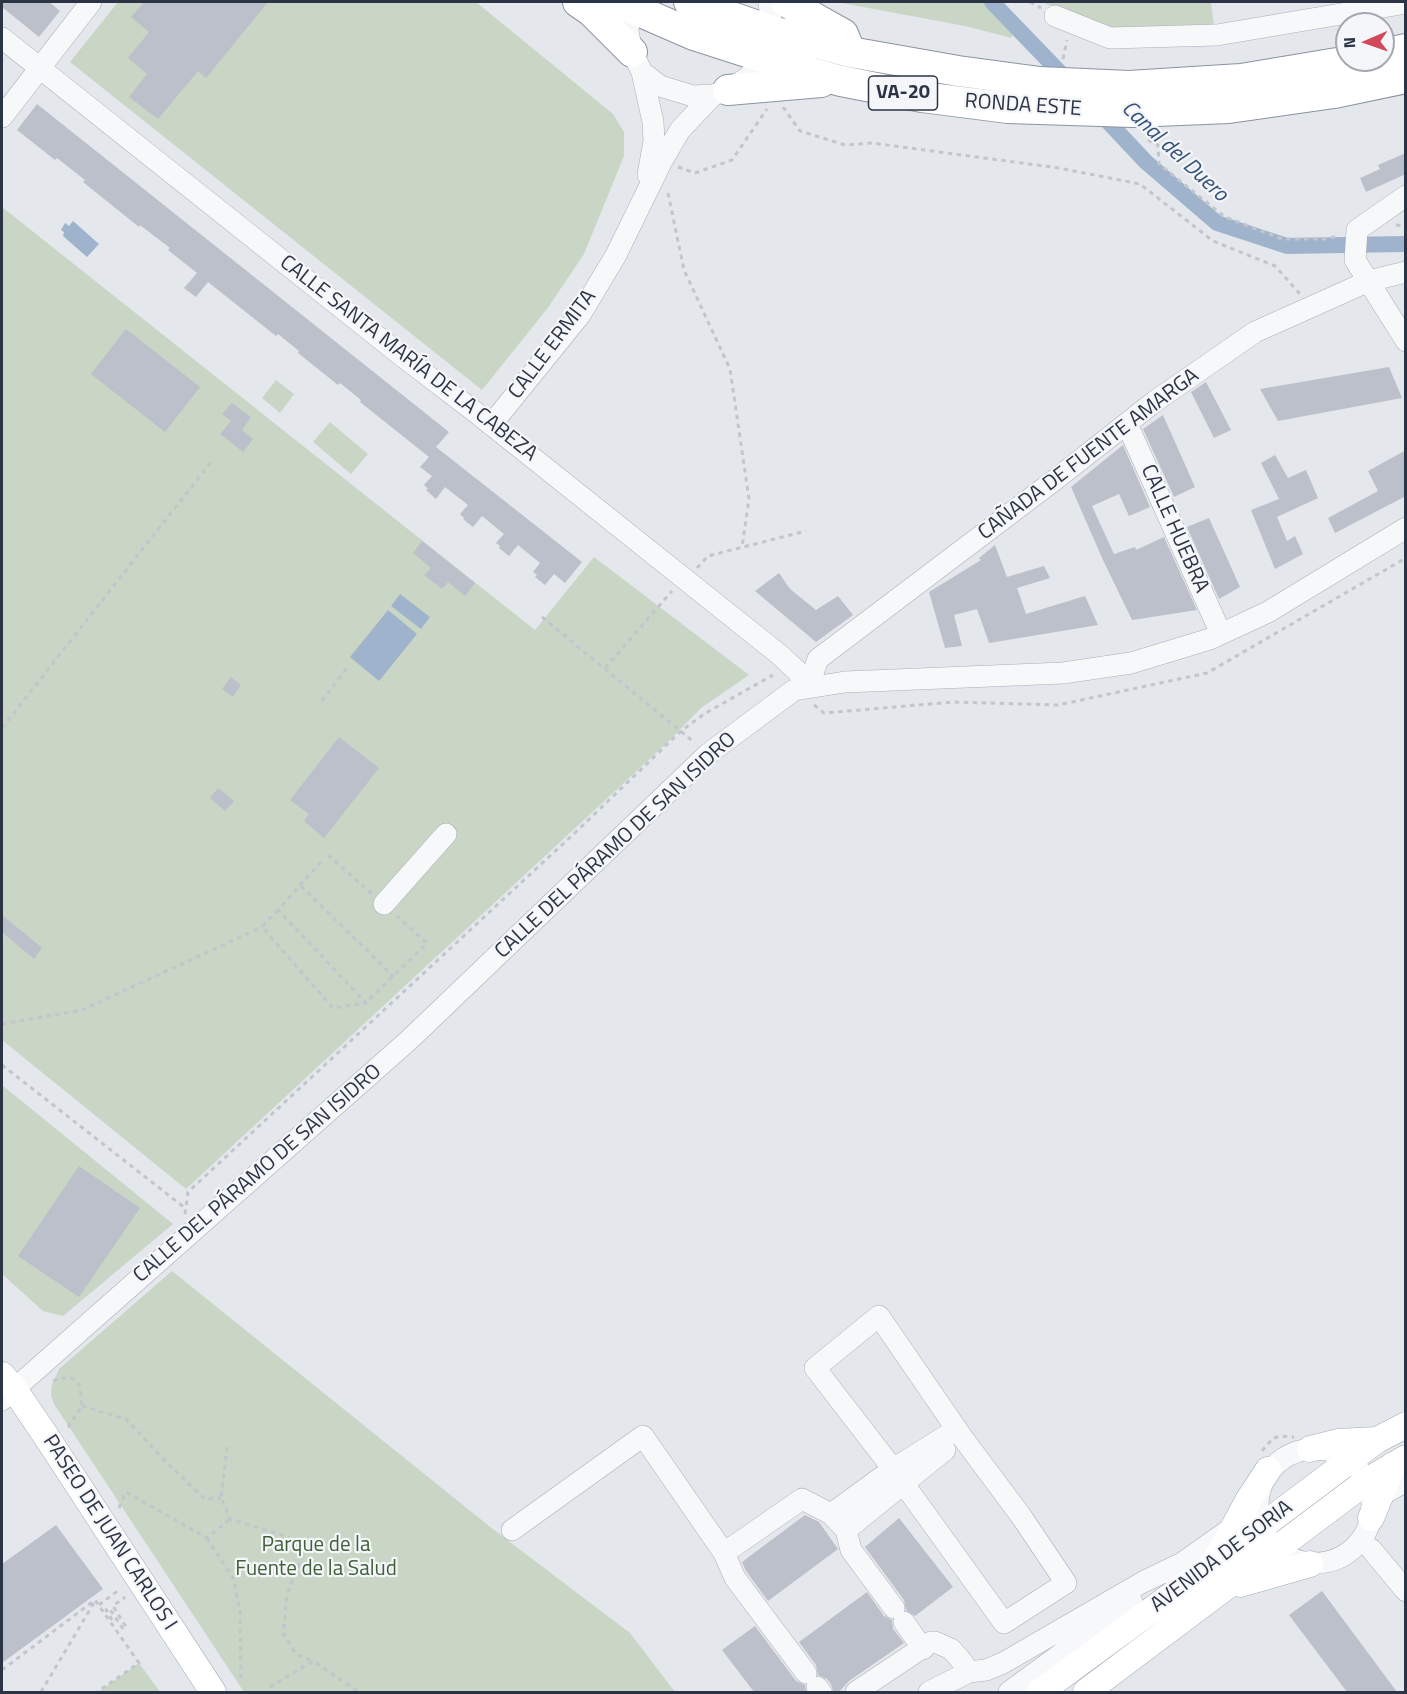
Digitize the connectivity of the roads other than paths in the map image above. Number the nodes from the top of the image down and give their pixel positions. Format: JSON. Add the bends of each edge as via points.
{"nodes":[{"id":1,"x":91,"y":2,"type":"edge"},
{"id":2,"x":578,"y":2,"type":"edge"},
{"id":3,"x":689,"y":2,"type":"edge"},
{"id":4,"x":770,"y":2,"type":"edge"},
{"id":5,"x":786,"y":2,"type":"edge"},
{"id":6,"x":626,"y":3,"type":"edge"},
{"id":7,"x":1406,"y":3,"type":"edge"},
{"id":8,"x":1055,"y":16,"type":"dead end"},
{"id":9,"x":2,"y":38,"type":"edge"},
{"id":10,"x":768,"y":45,"type":"junction"},
{"id":11,"x":850,"y":51,"type":"junction"},
{"id":12,"x":637,"y":62,"type":"junction"},
{"id":13,"x":1335,"y":63,"type":"edge"},
{"id":14,"x":38,"y":67,"type":"junction"},
{"id":15,"x":1406,"y":78,"type":"edge"},
{"id":16,"x":841,"y":81,"type":"junction"},
{"id":17,"x":721,"y":92,"type":"junction"},
{"id":18,"x":1043,"y":95,"type":"junction"},
{"id":19,"x":1131,"y":99,"type":"junction"},
{"id":20,"x":2,"y":117,"type":"edge"},
{"id":21,"x":1406,"y":196,"type":"edge"},
{"id":22,"x":643,"y":199,"type":"junction"},
{"id":23,"x":1406,"y":272,"type":"edge"},
{"id":24,"x":1368,"y":281,"type":"junction"},
{"id":25,"x":1406,"y":341,"type":"edge"},
{"id":26,"x":491,"y":424,"type":"junction"},
{"id":27,"x":1127,"y":424,"type":"junction"},
{"id":28,"x":1406,"y":528,"type":"edge"},
{"id":29,"x":1221,"y":634,"type":"junction"},
{"id":30,"x":808,"y":687,"type":"junction"},
{"id":31,"x":446,"y":834,"type":"dead end"},
{"id":32,"x":384,"y":904,"type":"road end"},
{"id":33,"x":6,"y":1388,"type":"edge"},
{"id":34,"x":1406,"y":1425,"type":"edge"},
{"id":35,"x":960,"y":1433,"type":"junction"},
{"id":36,"x":1377,"y":1440,"type":"junction"},
{"id":37,"x":1310,"y":1449,"type":"junction"},
{"id":38,"x":1352,"y":1461,"type":"junction"},
{"id":39,"x":1401,"y":1468,"type":"edge"},
{"id":40,"x":1268,"y":1470,"type":"junction"},
{"id":41,"x":898,"y":1476,"type":"junction"},
{"id":42,"x":1374,"y":1488,"type":"junction"},
{"id":43,"x":831,"y":1514,"type":"junction"},
{"id":44,"x":1371,"y":1518,"type":"joint"},
{"id":45,"x":1233,"y":1527,"type":"junction"},
{"id":46,"x":1261,"y":1527,"type":"junction"},
{"id":47,"x":512,"y":1530,"type":"dead end"},
{"id":48,"x":846,"y":1530,"type":"junction"},
{"id":49,"x":1277,"y":1549,"type":"junction"},
{"id":50,"x":1371,"y":1549,"type":"dead end"},
{"id":51,"x":724,"y":1553,"type":"junction"},
{"id":52,"x":1310,"y":1564,"type":"junction"},
{"id":53,"x":1178,"y":1565,"type":"junction"},
{"id":54,"x":1213,"y":1565,"type":"junction"},
{"id":55,"x":1406,"y":1591,"type":"edge"},
{"id":56,"x":1218,"y":1594,"type":"junction"},
{"id":57,"x":923,"y":1649,"type":"junction"},
{"id":58,"x":969,"y":1672,"type":"junction"},
{"id":59,"x":815,"y":1684,"type":"edge"},
{"id":60,"x":213,"y":1692,"type":"edge"},
{"id":61,"x":856,"y":1692,"type":"edge"},
{"id":62,"x":929,"y":1692,"type":"edge"},
{"id":63,"x":1008,"y":1692,"type":"edge"},
{"id":64,"x":1040,"y":1692,"type":"edge"},
{"id":65,"x":1086,"y":1692,"type":"edge"}],
"edges":[{"from":1,"to":14,"type":"street"},
{"from":2,"to":12,"type":"highway","via":[[591,10]]},
{"from":3,"to":10,"type":"highway","name":"RONDA ESTE","number":"VA-20"},
{"from":4,"to":10,"type":"street"},
{"from":5,"to":11,"type":"highway","via":[[843,34]]},
{"from":6,"to":10,"type":"highway","name":"RONDA ESTE","number":"VA-20","via":[[694,35]]},
{"from":6,"to":12,"type":"street","name":"CALLE ERMITA","via":[[628,31]]},
{"from":7,"to":8,"type":"street","via":[[1217,35],[1110,38]]},
{"from":9,"to":14,"type":"street","name":"CALLE SANTA MARÍA DE LA CABEZA"},
{"from":10,"to":11,"type":"highway","name":"RONDA ESTE","number":"VA-20"},
{"from":10,"to":16,"type":"highway","name":"RONDA ESTE","number":"VA-20"},
{"from":10,"to":17,"type":"street","name":"CALLE ERMITA","via":[[748,77]]},
{"from":11,"to":18,"type":"highway","name":"RONDA ESTE","number":"VA-20","via":[[958,71]]},
{"from":12,"to":17,"type":"street","via":[[660,86],[678,93],[693,96]]},
{"from":12,"to":22,"type":"street","name":"CALLE ERMITA","via":[[653,122],[654,141]]},
{"from":13,"to":19,"type":"highway","name":"RONDA ESTE","number":"VA-20"},
{"from":14,"to":20,"type":"street"},
{"from":14,"to":26,"type":"street","name":"CALLE SANTA MARÍA DE LA CABEZA"},
{"from":15,"to":19,"type":"highway","name":"RONDA ESTE","number":"VA-20","via":[[1229,108]]},
{"from":16,"to":17,"type":"highway"},
{"from":16,"to":18,"type":"highway","name":"RONDA ESTE","number":"VA-20","via":[[1008,108]]},
{"from":17,"to":22,"type":"street","name":"CALLE ERMITA","via":[[680,130]]},
{"from":18,"to":19,"type":"highway","name":"RONDA ESTE","number":"VA-20"},
{"from":21,"to":24,"type":"street","via":[[1357,230],[1355,260]]},
{"from":22,"to":26,"type":"street","name":"CALLE ERMITA","via":[[580,315]]},
{"from":23,"to":24,"type":"street","name":"CAÑADA DE FUENTE AMARGA"},
{"from":24,"to":25,"type":"street"},
{"from":24,"to":27,"type":"street","name":"CAÑADA DE FUENTE AMARGA","via":[[1255,332]]},
{"from":26,"to":30,"type":"street","name":"CALLE SANTA MARÍA DE LA CABEZA","via":[[780,656]]},
{"from":27,"to":29,"type":"street","name":"CALLE HUEBRA"},
{"from":27,"to":30,"type":"street","name":"CAÑADA DE FUENTE AMARGA","via":[[818,658]]},
{"from":28,"to":29,"type":"street","name":"CALLE DEL PÁRAMO DE SAN ISIDRO","via":[[1268,612]]},
{"from":29,"to":30,"type":"street","name":"CALLE DEL PÁRAMO DE SAN ISIDRO","via":[[1153,657],[1097,670]]},
{"from":30,"to":33,"type":"street","name":"CALLE DEL PÁRAMO DE SAN ISIDRO","via":[[794,690],[708,754],[409,1040],[190,1223]]},
{"from":31,"to":32,"type":"street"},
{"from":33,"to":60,"type":"main road","name":"PASEO DE JUAN CARLOS I"},
{"from":34,"to":36,"type":"main road","name":"AVENIDA DE SORIA"},
{"from":35,"to":41,"type":"street"},
{"from":35,"to":41,"type":"street","via":[[879,1316],[815,1368]]},
{"from":35,"to":41,"type":"street","via":[[1066,1583],[1004,1623]]},
{"from":36,"to":37,"type":"main road","via":[[1338,1442]]},
{"from":36,"to":38,"type":"main road","name":"AVENIDA DE SORIA"},
{"from":37,"to":38,"type":"street","via":[[1329,1451]]},
{"from":37,"to":40,"type":"street","via":[[1296,1452]]},
{"from":38,"to":42,"type":"street"},
{"from":38,"to":46,"type":"main road","name":"AVENIDA DE SORIA"},
{"from":39,"to":42,"type":"main road","name":"AVENIDA DE SORIA"},
{"from":40,"to":45,"type":"main road"},
{"from":40,"to":46,"type":"street","via":[[1260,1491]]},
{"from":41,"to":43,"type":"street"},
{"from":41,"to":48,"type":"street"},
{"from":42,"to":44,"type":"main road"},
{"from":42,"to":49,"type":"main road","name":"AVENIDA DE SORIA"},
{"from":43,"to":48,"type":"street"},
{"from":43,"to":51,"type":"street","via":[[802,1499]]},
{"from":44,"to":52,"type":"street","via":[[1353,1550],[1328,1562]]},
{"from":45,"to":53,"type":"street","name":"AVENIDA DE SORIA"},
{"from":45,"to":54,"type":"main road"},
{"from":46,"to":49,"type":"street"},
{"from":46,"to":54,"type":"main road","name":"AVENIDA DE SORIA"},
{"from":47,"to":51,"type":"street","via":[[643,1436]]},
{"from":48,"to":57,"type":"street","via":[[851,1550]]},
{"from":49,"to":52,"type":"street"},
{"from":49,"to":56,"type":"main road","name":"AVENIDA DE SORIA"},
{"from":50,"to":55,"type":"street"},
{"from":51,"to":59,"type":"street","via":[[735,1578]]},
{"from":52,"to":56,"type":"main road","via":[[1248,1581]]},
{"from":53,"to":58,"type":"street","via":[[1003,1663]]},
{"from":53,"to":63,"type":"street","name":"AVENIDA DE SORIA"},
{"from":54,"to":64,"type":"main road","name":"AVENIDA DE SORIA"},
{"from":56,"to":65,"type":"main road","name":"AVENIDA DE SORIA"},
{"from":57,"to":58,"type":"street","via":[[931,1642],[951,1649]]},
{"from":57,"to":61,"type":"street"},
{"from":58,"to":62,"type":"street"}]}
